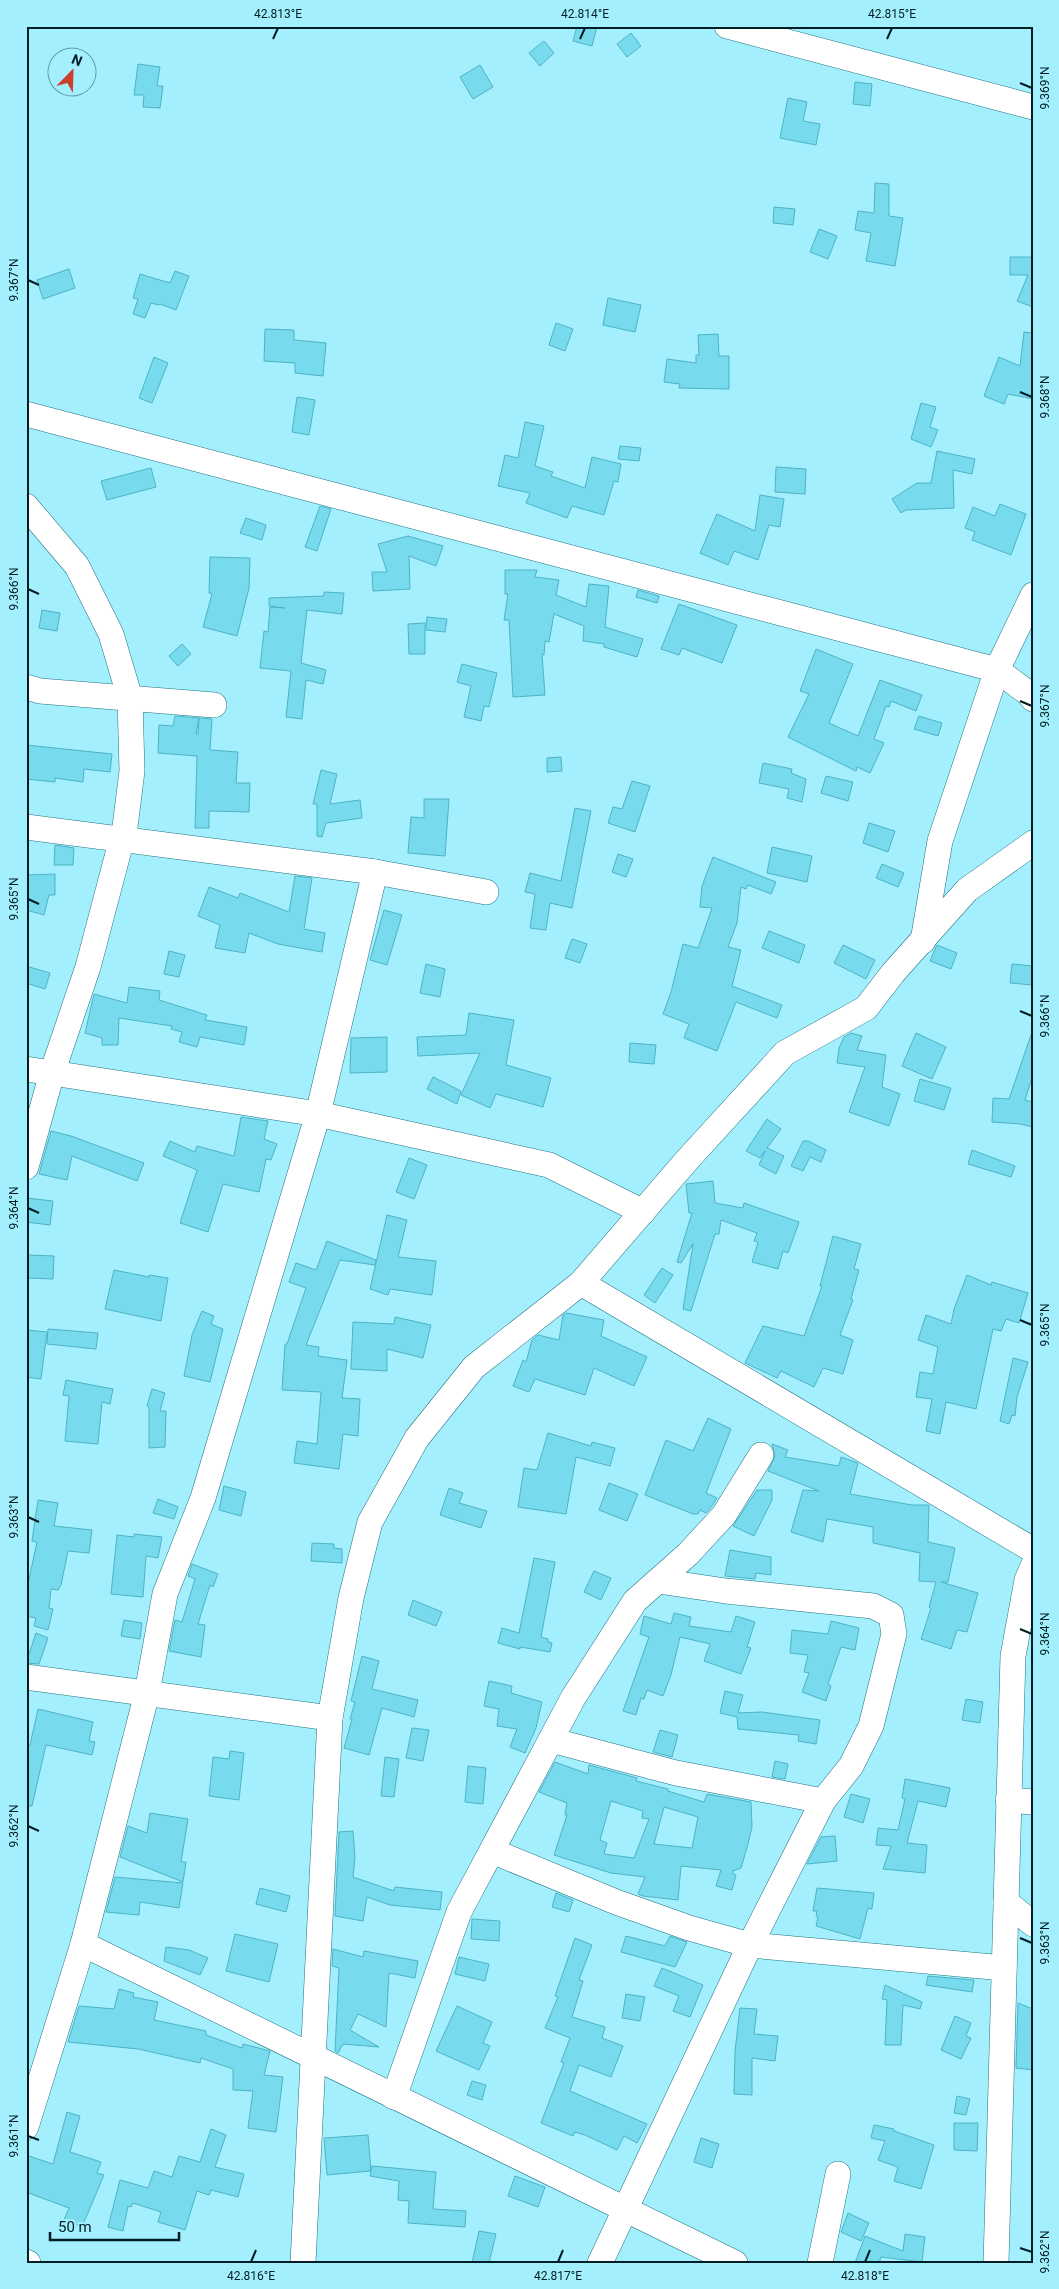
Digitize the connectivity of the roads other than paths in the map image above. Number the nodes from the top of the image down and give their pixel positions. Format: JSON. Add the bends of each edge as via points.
{"nodes":[{"id":1,"x":727,"y":26,"type":"edge"},
{"id":2,"x":1033,"y":107,"type":"edge"},
{"id":3,"x":26,"y":414,"type":"edge"},
{"id":4,"x":26,"y":506,"type":"edge"},
{"id":5,"x":1033,"y":595,"type":"edge"},
{"id":6,"x":997,"y":670,"type":"junction"},
{"id":7,"x":26,"y":687,"type":"edge"},
{"id":8,"x":130,"y":698,"type":"junction"},
{"id":9,"x":1033,"y":699,"type":"edge"},
{"id":10,"x":214,"y":705,"type":"dead end"},
{"id":11,"x":26,"y":827,"type":"edge"},
{"id":12,"x":122,"y":839,"type":"junction"},
{"id":13,"x":1033,"y":843,"type":"edge"},
{"id":14,"x":375,"y":872,"type":"junction"},
{"id":15,"x":486,"y":892,"type":"dead end"},
{"id":16,"x":922,"y":941,"type":"junction"},
{"id":17,"x":26,"y":1070,"type":"edge"},
{"id":18,"x":52,"y":1073,"type":"junction"},
{"id":19,"x":318,"y":1114,"type":"junction"},
{"id":20,"x":26,"y":1167,"type":"edge"},
{"id":21,"x":643,"y":1212,"type":"junction"},
{"id":22,"x":581,"y":1283,"type":"junction"},
{"id":23,"x":761,"y":1455,"type":"dead end"},
{"id":24,"x":1033,"y":1550,"type":"edge"},
{"id":25,"x":1033,"y":1566,"type":"edge"},
{"id":26,"x":658,"y":1581,"type":"junction"},
{"id":27,"x":26,"y":1677,"type":"edge"},
{"id":28,"x":147,"y":1693,"type":"junction"},
{"id":29,"x":330,"y":1718,"type":"junction"},
{"id":30,"x":551,"y":1740,"type":"junction"},
{"id":31,"x":1008,"y":1800,"type":"junction"},
{"id":32,"x":823,"y":1801,"type":"junction"},
{"id":33,"x":1033,"y":1802,"type":"edge"},
{"id":34,"x":492,"y":1851,"type":"junction"},
{"id":35,"x":1006,"y":1902,"type":"junction"},
{"id":36,"x":1033,"y":1924,"type":"edge"},
{"id":37,"x":83,"y":1944,"type":"junction"},
{"id":38,"x":750,"y":1945,"type":"junction"},
{"id":39,"x":1004,"y":1968,"type":"junction"},
{"id":40,"x":313,"y":2057,"type":"junction"},
{"id":41,"x":394,"y":2097,"type":"junction"},
{"id":42,"x":26,"y":2127,"type":"edge"},
{"id":43,"x":838,"y":2174,"type":"dead end"},
{"id":44,"x":625,"y":2209,"type":"junction"},
{"id":45,"x":303,"y":2263,"type":"edge"},
{"id":46,"x":600,"y":2263,"type":"edge"},
{"id":47,"x":735,"y":2263,"type":"edge"},
{"id":48,"x":820,"y":2263,"type":"edge"},
{"id":49,"x":996,"y":2263,"type":"edge"}],
"edges":[{"from":1,"to":2,"type":"street"},
{"from":3,"to":6,"type":"street"},
{"from":4,"to":8,"type":"street","via":[[77,566],[111,634]]},
{"from":5,"to":6,"type":"street"},
{"from":6,"to":9,"type":"street"},
{"from":6,"to":16,"type":"street","via":[[940,841]]},
{"from":7,"to":8,"type":"street","via":[[40,691]]},
{"from":8,"to":10,"type":"street"},
{"from":8,"to":12,"type":"street","via":[[132,771]]},
{"from":11,"to":12,"type":"street"},
{"from":12,"to":14,"type":"street"},
{"from":12,"to":18,"type":"street","via":[[88,967]]},
{"from":13,"to":16,"type":"street","via":[[967,890]]},
{"from":14,"to":15,"type":"street"},
{"from":14,"to":19,"type":"street"},
{"from":16,"to":21,"type":"street","via":[[866,1008],[785,1052]]},
{"from":17,"to":18,"type":"street"},
{"from":18,"to":19,"type":"street"},
{"from":18,"to":20,"type":"street"},
{"from":19,"to":21,"type":"street","via":[[549,1165]]},
{"from":19,"to":28,"type":"street","via":[[203,1498],[165,1594]]},
{"from":21,"to":22,"type":"street"},
{"from":22,"to":24,"type":"street"},
{"from":22,"to":29,"type":"street","via":[[474,1367],[417,1438],[370,1522],[351,1598]]},
{"from":23,"to":26,"type":"street","via":[[724,1515]]},
{"from":25,"to":31,"type":"street","via":[[1027,1580],[1012,1656]]},
{"from":26,"to":30,"type":"street","via":[[635,1601],[573,1698]]},
{"from":26,"to":32,"type":"street","via":[[873,1606],[891,1615],[894,1634],[871,1726],[851,1766]]},
{"from":27,"to":28,"type":"street"},
{"from":28,"to":29,"type":"street"},
{"from":28,"to":37,"type":"street"},
{"from":29,"to":40,"type":"street"},
{"from":30,"to":32,"type":"street","via":[[676,1773]]},
{"from":30,"to":34,"type":"street"},
{"from":31,"to":33,"type":"street"},
{"from":31,"to":35,"type":"street"},
{"from":32,"to":38,"type":"street"},
{"from":34,"to":38,"type":"street","via":[[616,1902]]},
{"from":34,"to":41,"type":"street","via":[[459,1912]]},
{"from":35,"to":36,"type":"street"},
{"from":35,"to":39,"type":"street"},
{"from":37,"to":40,"type":"street"},
{"from":37,"to":42,"type":"street"},
{"from":38,"to":39,"type":"street"},
{"from":38,"to":44,"type":"street"},
{"from":39,"to":49,"type":"street"},
{"from":40,"to":41,"type":"street"},
{"from":40,"to":45,"type":"street"},
{"from":41,"to":44,"type":"street"},
{"from":43,"to":48,"type":"street"},
{"from":44,"to":46,"type":"street"},
{"from":44,"to":47,"type":"street"}]}
